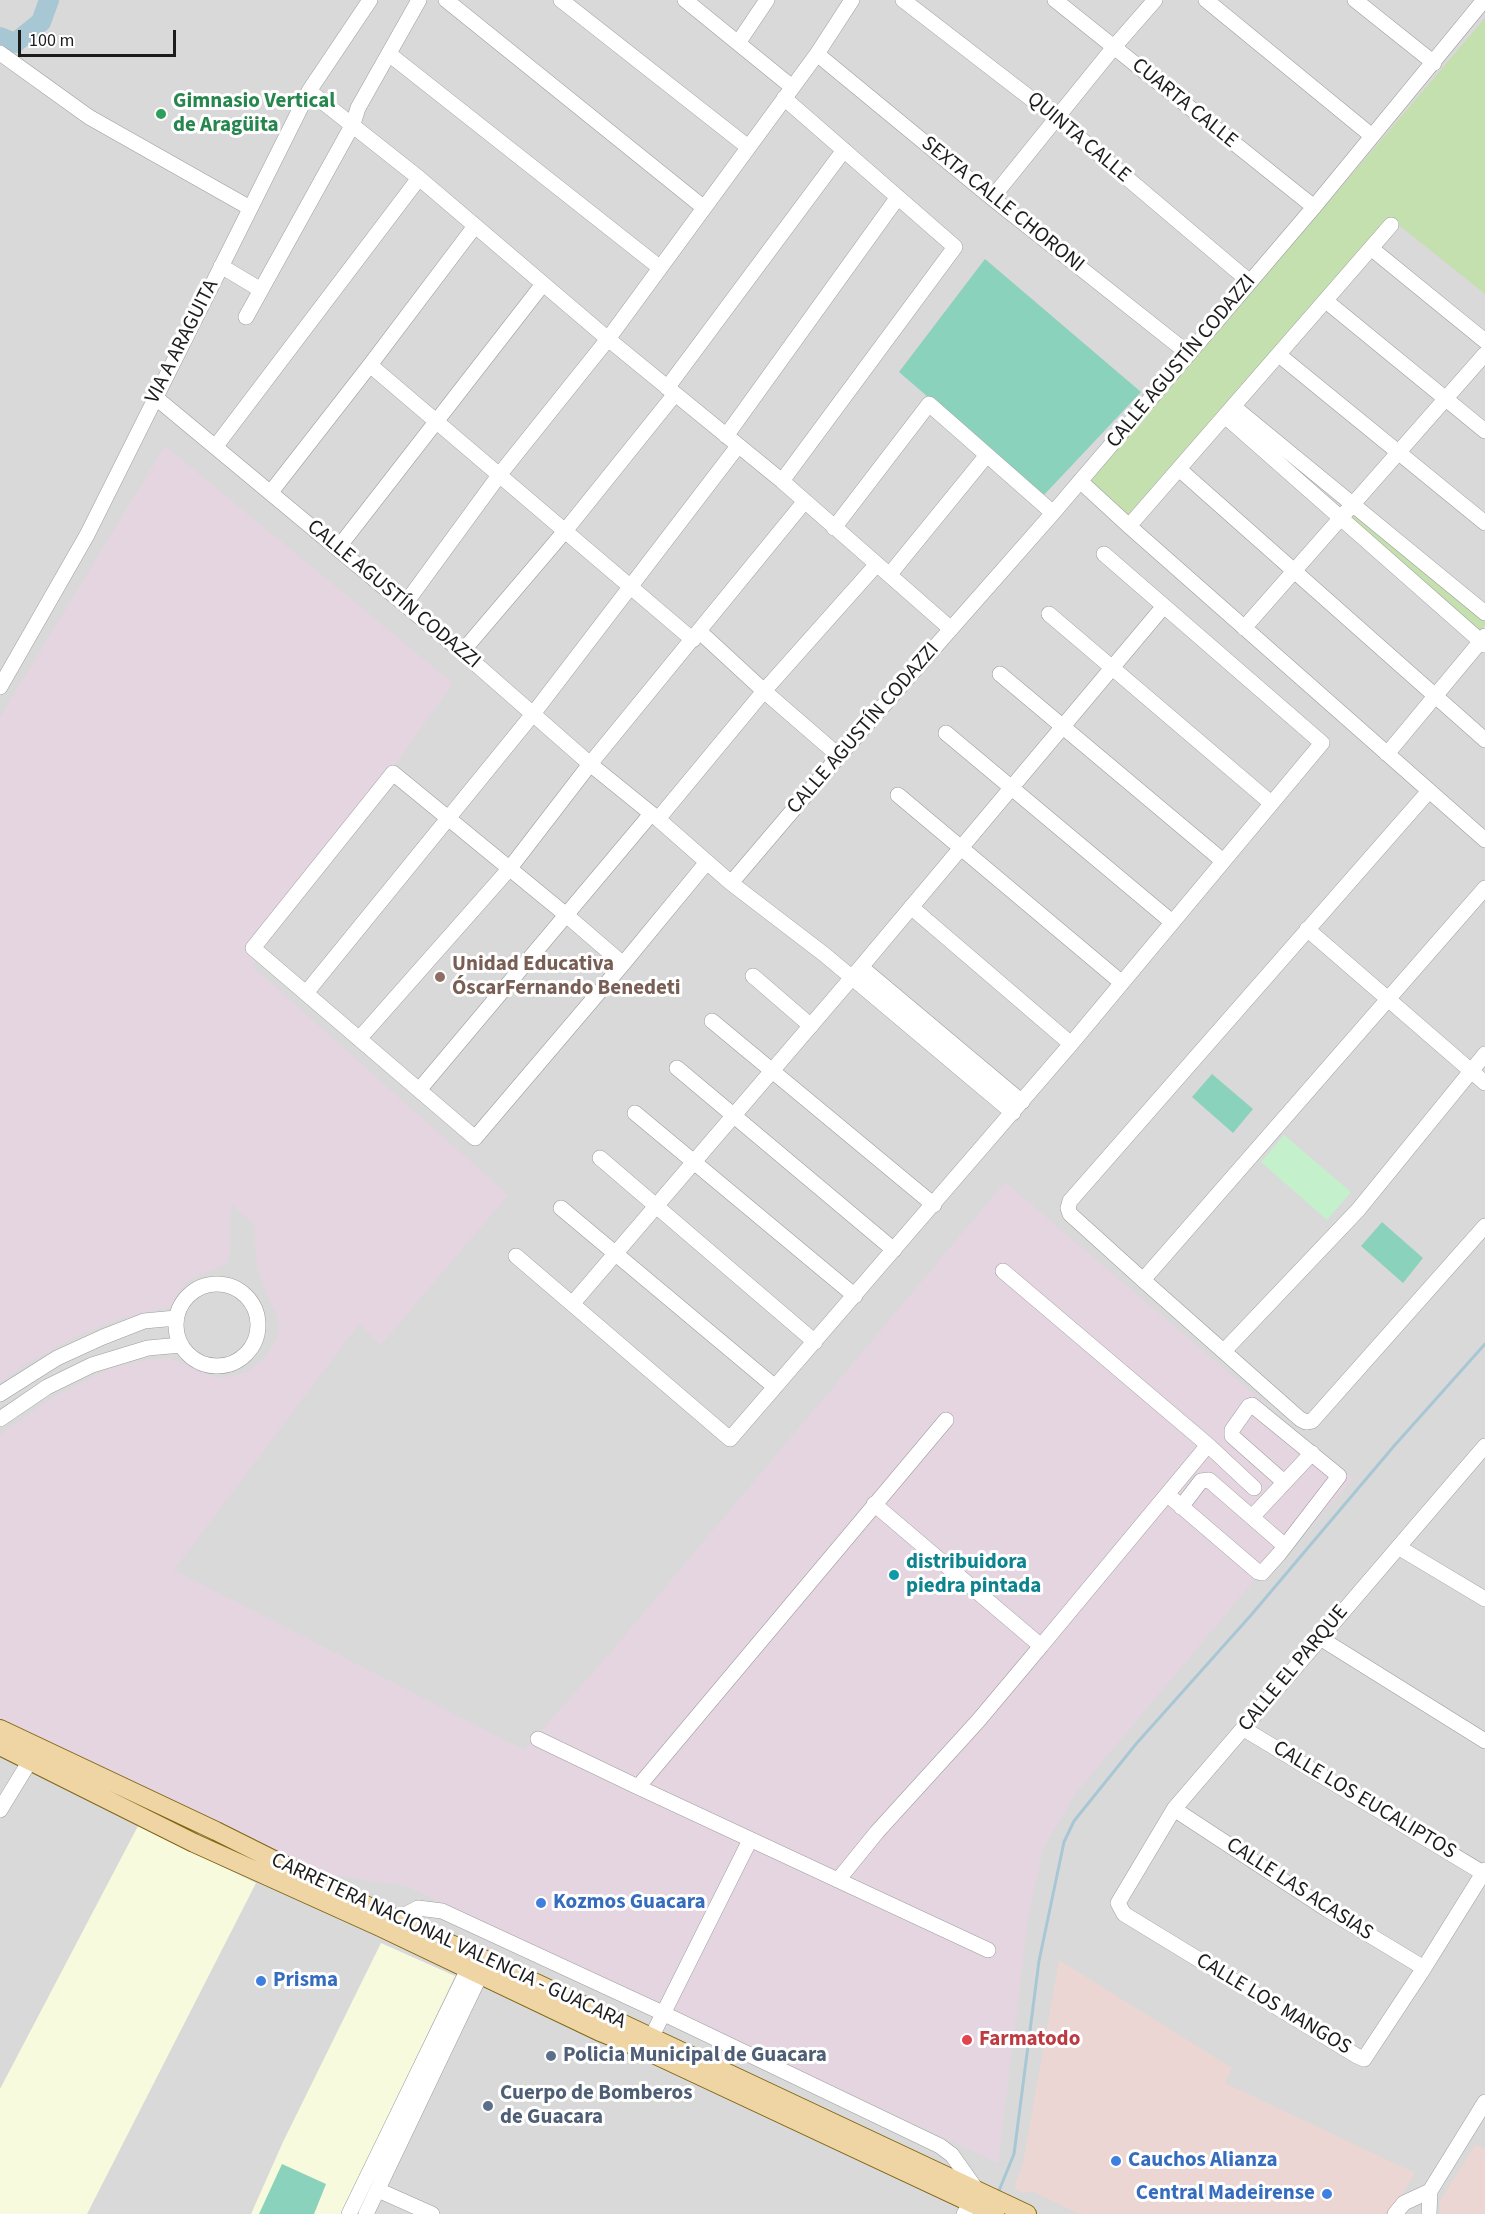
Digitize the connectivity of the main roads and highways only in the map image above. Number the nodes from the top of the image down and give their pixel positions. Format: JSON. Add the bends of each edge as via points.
{"nodes":[{"id":1,"x":0,"y":1729,"type":"edge"},
{"id":2,"x":0,"y":1746,"type":"edge"},
{"id":3,"x":34,"y":1754,"type":"junction"},
{"id":4,"x":477,"y":1965,"type":"junction"},
{"id":5,"x":983,"y":2204,"type":"edge"},
{"id":6,"x":1027,"y":2214,"type":"edge"}],
"edges":[{"from":1,"to":3,"type":"main road","name":"CARRETERA NACIONAL VALENCIA - GUACARA"},
{"from":2,"to":3,"type":"main road","name":"CARRETERA NACIONAL VALENCIA - GUACARA"},
{"from":3,"to":4,"type":"main road","name":"CARRETERA NACIONAL VALENCIA - GUACARA","via":[[397,1919]]},
{"from":3,"to":4,"type":"main road","name":"CARRETERA NACIONAL VALENCIA - GUACARA","via":[[194,1843]]},
{"from":4,"to":5,"type":"main road","name":"CARRETERA NACIONAL VALENCIA - GUACARA"},
{"from":5,"to":6,"type":"main road","name":"CARRETERA NACIONAL VALENCIA - GUACARA"}]}
